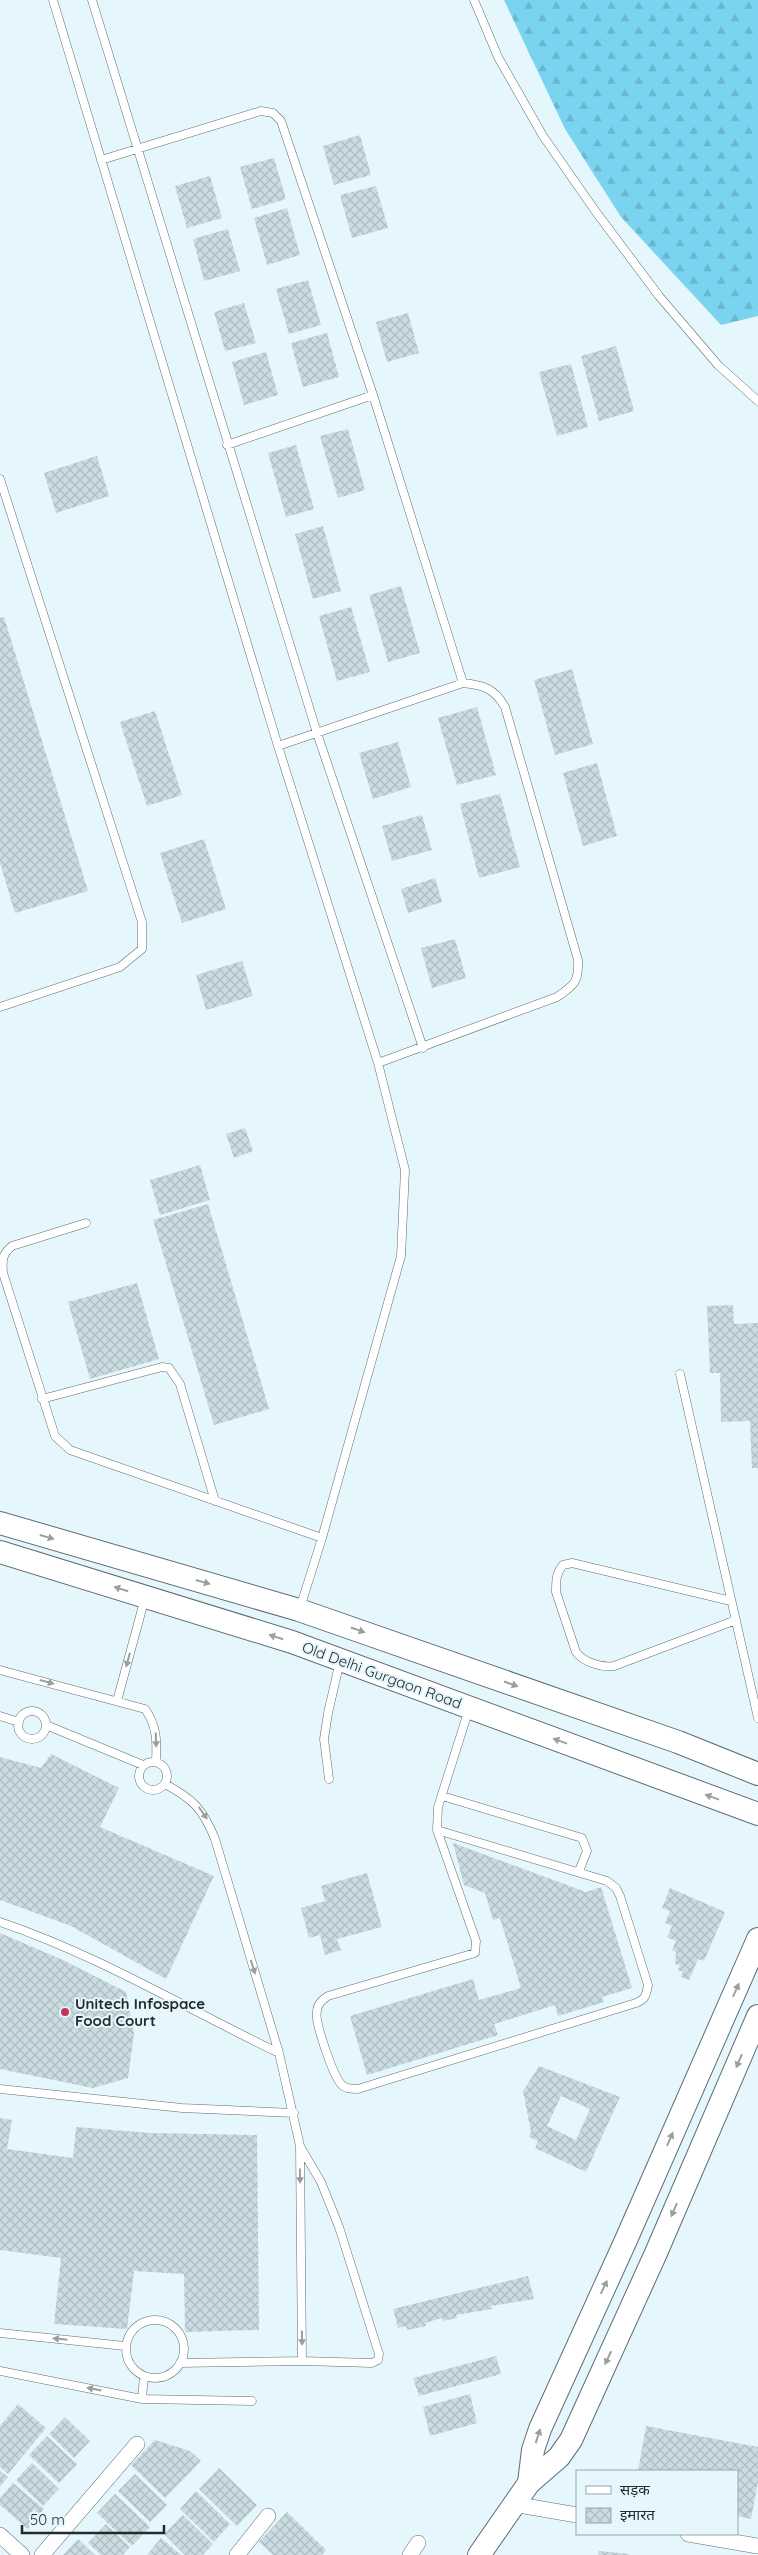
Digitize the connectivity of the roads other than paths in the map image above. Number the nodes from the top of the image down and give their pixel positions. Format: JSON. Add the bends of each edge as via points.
{"nodes":[{"id":1,"x":53,"y":0,"type":"edge"},
{"id":2,"x":92,"y":0,"type":"edge"},
{"id":3,"x":474,"y":0,"type":"edge"},
{"id":4,"x":138,"y":147,"type":"junction"},
{"id":5,"x":101,"y":160,"type":"junction"},
{"id":6,"x":373,"y":396,"type":"junction"},
{"id":7,"x":758,"y":401,"type":"edge"},
{"id":8,"x":227,"y":445,"type":"junction"},
{"id":9,"x":0,"y":479,"type":"edge"},
{"id":10,"x":463,"y":682,"type":"junction"},
{"id":11,"x":317,"y":733,"type":"junction"},
{"id":12,"x":278,"y":746,"type":"junction"},
{"id":13,"x":0,"y":1007,"type":"edge"},
{"id":14,"x":423,"y":1048,"type":"junction"},
{"id":15,"x":378,"y":1063,"type":"junction"},
{"id":16,"x":86,"y":1223,"type":"dead end"},
{"id":17,"x":680,"y":1374,"type":"dead end"},
{"id":18,"x":42,"y":1399,"type":"junction"},
{"id":19,"x":215,"y":1501,"type":"junction"},
{"id":20,"x":0,"y":1523,"type":"edge"},
{"id":21,"x":322,"y":1538,"type":"junction"},
{"id":22,"x":0,"y":1552,"type":"edge"},
{"id":23,"x":145,"y":1596,"type":"junction"},
{"id":24,"x":731,"y":1601,"type":"junction"},
{"id":25,"x":299,"y":1610,"type":"junction"},
{"id":26,"x":736,"y":1620,"type":"junction"},
{"id":27,"x":340,"y":1660,"type":"junction"},
{"id":28,"x":0,"y":1670,"type":"edge"},
{"id":29,"x":117,"y":1702,"type":"junction"},
{"id":30,"x":469,"y":1707,"type":"junction"},
{"id":31,"x":0,"y":1716,"type":"edge"},
{"id":32,"x":758,"y":1718,"type":"edge"},
{"id":33,"x":19,"y":1722,"type":"junction"},
{"id":34,"x":46,"y":1725,"type":"junction"},
{"id":35,"x":156,"y":1762,"type":"junction"},
{"id":36,"x":143,"y":1765,"type":"junction"},
{"id":37,"x":758,"y":1774,"type":"edge"},
{"id":38,"x":329,"y":1780,"type":"dead end"},
{"id":39,"x":165,"y":1784,"type":"junction"},
{"id":40,"x":442,"y":1796,"type":"junction"},
{"id":41,"x":758,"y":1814,"type":"edge"},
{"id":42,"x":437,"y":1830,"type":"junction"},
{"id":43,"x":579,"y":1871,"type":"junction"},
{"id":44,"x":0,"y":1922,"type":"edge"},
{"id":45,"x":758,"y":1939,"type":"edge"},
{"id":46,"x":758,"y":2016,"type":"edge"},
{"id":47,"x":279,"y":2053,"type":"junction"},
{"id":48,"x":0,"y":2089,"type":"edge"},
{"id":49,"x":294,"y":2113,"type":"junction"},
{"id":50,"x":300,"y":2146,"type":"junction"},
{"id":51,"x":0,"y":2333,"type":"edge"},
{"id":52,"x":125,"y":2346,"type":"junction"},
{"id":53,"x":302,"y":2361,"type":"junction"},
{"id":54,"x":180,"y":2362,"type":"junction"},
{"id":55,"x":0,"y":2371,"type":"edge"},
{"id":56,"x":144,"y":2376,"type":"junction"},
{"id":57,"x":142,"y":2399,"type":"junction"},
{"id":58,"x":252,"y":2401,"type":"dead end"},
{"id":59,"x":137,"y":2444,"type":"dead end"},
{"id":60,"x":529,"y":2483,"type":"junction"},
{"id":61,"x":513,"y":2504,"type":"junction"},
{"id":62,"x":576,"y":2515,"type":"edge"},
{"id":63,"x":268,"y":2516,"type":"dead end"},
{"id":64,"x":0,"y":2535,"type":"edge"},
{"id":65,"x":694,"y":2535,"type":"edge"},
{"id":66,"x":758,"y":2546,"type":"edge"},
{"id":67,"x":22,"y":2555,"type":"edge"},
{"id":68,"x":42,"y":2555,"type":"edge"},
{"id":69,"x":237,"y":2555,"type":"edge"},
{"id":70,"x":479,"y":2555,"type":"edge"}],
"edges":[{"from":1,"to":5,"type":"lane"},
{"from":2,"to":4,"type":"lane"},
{"from":3,"to":7,"type":"lane","via":[[498,57],[543,136],[596,212],[718,365]]},
{"from":4,"to":5,"type":"lane"},
{"from":4,"to":6,"type":"lane","via":[[261,111],[273,113],[281,121]]},
{"from":4,"to":8,"type":"lane"},
{"from":5,"to":12,"type":"lane"},
{"from":6,"to":8,"type":"lane"},
{"from":6,"to":10,"type":"lane"},
{"from":8,"to":11,"type":"lane"},
{"from":9,"to":13,"type":"lane","via":[[142,922],[142,949],[120,967]]},
{"from":10,"to":11,"type":"lane"},
{"from":10,"to":14,"type":"lane","via":[[484,685],[498,694],[505,707],[578,960],[579,976],[571,988],[557,997]]},
{"from":11,"to":12,"type":"lane"},
{"from":11,"to":14,"type":"lane"},
{"from":12,"to":15,"type":"lane"},
{"from":14,"to":15,"type":"lane"},
{"from":15,"to":21,"type":"lane","via":[[405,1170],[400,1256]]},
{"from":16,"to":18,"type":"lane","via":[[12,1246],[4,1252],[3,1273]]},
{"from":17,"to":24,"type":"lane"},
{"from":18,"to":19,"type":"lane","via":[[55,1436],[70,1450]]},
{"from":18,"to":19,"type":"lane","via":[[162,1367],[169,1368],[180,1384]]},
{"from":19,"to":21,"type":"lane"},
{"from":20,"to":25,"type":"main road","one_way":true},
{"from":21,"to":25,"type":"lane"},
{"from":23,"to":22,"type":"main road","name":"Old Delhi Gurgaon Road","one_way":true},
{"from":27,"to":23,"type":"main road","name":"Old Delhi Gurgaon Road","one_way":true},
{"from":23,"to":29,"type":"lane","one_way":true},
{"from":24,"to":26,"type":"lane"},
{"from":24,"to":26,"type":"lane","via":[[572,1563],[563,1565],[556,1582],[556,1592],[576,1652],[602,1666],[614,1666]]},
{"from":25,"to":37,"type":"main road","one_way":true,"via":[[678,1742]]},
{"from":26,"to":32,"type":"lane"},
{"from":27,"to":30,"type":"main road","name":"Old Delhi Gurgaon Road"},
{"from":27,"to":38,"type":"lane","via":[[324,1739]]},
{"from":28,"to":29,"type":"lane","one_way":true},
{"from":29,"to":35,"type":"lane","one_way":true,"via":[[145,1709],[152,1719],[157,1733]]},
{"from":30,"to":40,"type":"lane"},
{"from":41,"to":30,"type":"main road","name":"Old Delhi Gurgaon Road","one_way":true},
{"from":31,"to":33,"type":"lane"},
{"from":33,"to":34,"type":"lane","via":[[22,1716],[32,1712],[42,1715]]},
{"from":33,"to":34,"type":"lane","via":[[23,1736],[33,1739],[42,1735]]},
{"from":34,"to":36,"type":"lane"},
{"from":35,"to":36,"type":"lane"},
{"from":35,"to":39,"type":"lane","via":[[166,1770]]},
{"from":36,"to":39,"type":"lane","via":[[139,1778],[143,1786],[157,1790]]},
{"from":39,"to":47,"type":"lane","one_way":true,"via":[[189,1796],[208,1821]]},
{"from":40,"to":42,"type":"lane"},
{"from":40,"to":43,"type":"lane","via":[[582,1838],[586,1851]]},
{"from":42,"to":43,"type":"lane"},
{"from":42,"to":43,"type":"lane","via":[[476,1941],[475,1953],[328,1996],[320,2002],[316,2013],[318,2023],[335,2073],[347,2088],[358,2089],[643,2000],[648,1985],[616,1888],[607,1881]]},
{"from":44,"to":47,"type":"lane","via":[[148,1986],[199,2015]]},
{"from":60,"to":45,"type":"main road","one_way":true,"via":[[533,2450],[540,2430]]},
{"from":46,"to":60,"type":"main road","one_way":true,"via":[[656,2253],[570,2440],[559,2458]]},
{"from":47,"to":49,"type":"lane"},
{"from":48,"to":49,"type":"lane","via":[[182,2108]]},
{"from":49,"to":50,"type":"lane"},
{"from":50,"to":53,"type":"lane","one_way":true},
{"from":50,"to":53,"type":"lane","via":[[321,2182],[339,2227],[379,2354],[378,2360],[372,2363]]},
{"from":52,"to":51,"type":"lane","one_way":true},
{"from":52,"to":54,"type":"lane","via":[[128,2336],[141,2322],[160,2319],[177,2329],[182,2338],[184,2348]]},
{"from":52,"to":56,"type":"lane","via":[[130,2364]]},
{"from":53,"to":54,"type":"lane"},
{"from":54,"to":56,"type":"lane","via":[[172,2373],[163,2377]]},
{"from":57,"to":55,"type":"lane","one_way":true},
{"from":56,"to":57,"type":"lane"},
{"from":57,"to":58,"type":"lane"},
{"from":59,"to":68,"type":"street"},
{"from":60,"to":61,"type":"main road"},
{"from":61,"to":62,"type":"street"},
{"from":61,"to":70,"type":"main road"},
{"from":63,"to":69,"type":"street"},
{"from":64,"to":67,"type":"street"},
{"from":65,"to":66,"type":"street"}]}
